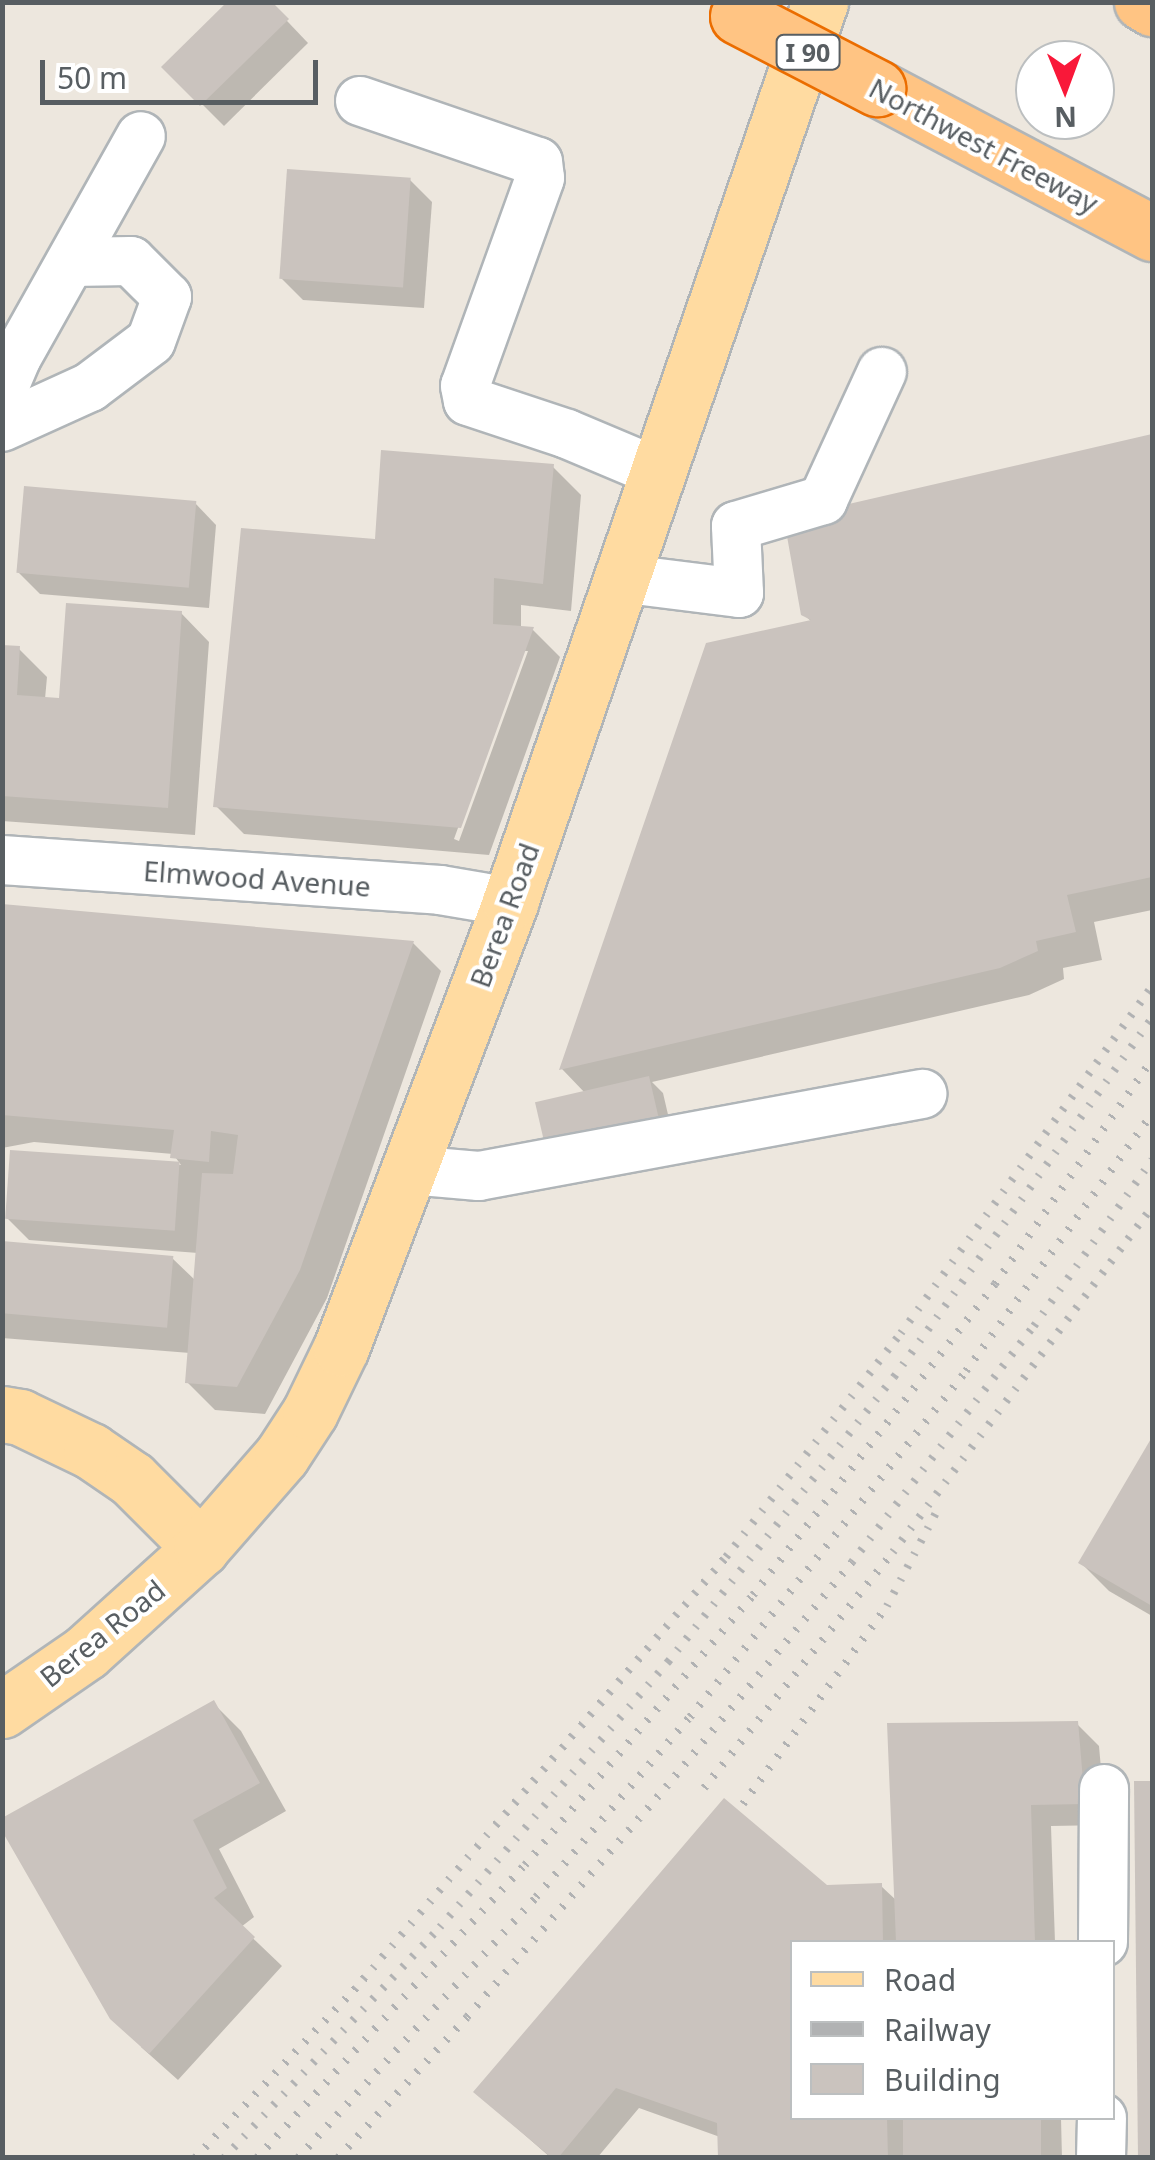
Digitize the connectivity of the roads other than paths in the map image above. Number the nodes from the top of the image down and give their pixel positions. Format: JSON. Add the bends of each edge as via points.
{"nodes":[{"id":1,"x":820,"y":2,"type":"edge"},
{"id":2,"x":1142,"y":2,"type":"edge"},
{"id":3,"x":1152,"y":8,"type":"edge"},
{"id":4,"x":723,"y":10,"type":"edge"},
{"id":5,"x":360,"y":100,"type":"dead end"},
{"id":6,"x":141,"y":136,"type":"dead end"},
{"id":7,"x":1152,"y":233,"type":"edge"},
{"id":8,"x":70,"y":262,"type":"junction"},
{"id":9,"x":882,"y":372,"type":"dead end"},
{"id":10,"x":2,"y":392,"type":"edge"},
{"id":11,"x":2,"y":427,"type":"edge"},
{"id":12,"x":656,"y":471,"type":"junction"},
{"id":13,"x":619,"y":578,"type":"junction"},
{"id":14,"x":2,"y":860,"type":"edge"},
{"id":15,"x":510,"y":902,"type":"junction"},
{"id":16,"x":922,"y":1094,"type":"dead end"},
{"id":17,"x":410,"y":1170,"type":"junction"},
{"id":18,"x":2,"y":1414,"type":"edge"},
{"id":19,"x":202,"y":1548,"type":"junction"},
{"id":20,"x":2,"y":1710,"type":"edge"},
{"id":21,"x":1104,"y":1789,"type":"dead end"},
{"id":22,"x":1103,"y":1940,"type":"edge"},
{"id":23,"x":1102,"y":2120,"type":"edge"},
{"id":24,"x":1102,"y":2158,"type":"edge"}],
"edges":[{"from":1,"to":12,"type":"main road","name":"Berea Road"},
{"from":2,"to":3,"type":"highway"},
{"from":4,"to":7,"type":"highway","name":"Northwest Freeway","number":"I 90","bridge":true},
{"from":5,"to":12,"type":"street","via":[[538,162],[540,178],[465,386],[468,401]]},
{"from":6,"to":8,"type":"street"},
{"from":8,"to":10,"type":"street"},
{"from":8,"to":11,"type":"street","via":[[131,261],[166,297],[151,341],[90,387]]},
{"from":9,"to":13,"type":"street","via":[[823,500],[736,526],[739,593]]},
{"from":12,"to":13,"type":"main road","name":"Berea Road"},
{"from":13,"to":15,"type":"main road","name":"Berea Road"},
{"from":14,"to":15,"type":"street","name":"Elmwood Avenue","via":[[440,890]]},
{"from":15,"to":17,"type":"main road","name":"Berea Road"},
{"from":16,"to":17,"type":"street","via":[[479,1176]]},
{"from":17,"to":19,"type":"main road","name":"Berea Road","via":[[310,1412],[266,1478]]},
{"from":18,"to":19,"type":"main road","via":[[91,1450],[132,1479]]},
{"from":19,"to":20,"type":"main road","name":"Berea Road","via":[[86,1652]]},
{"from":21,"to":22,"type":"street"},
{"from":23,"to":24,"type":"street"}]}
